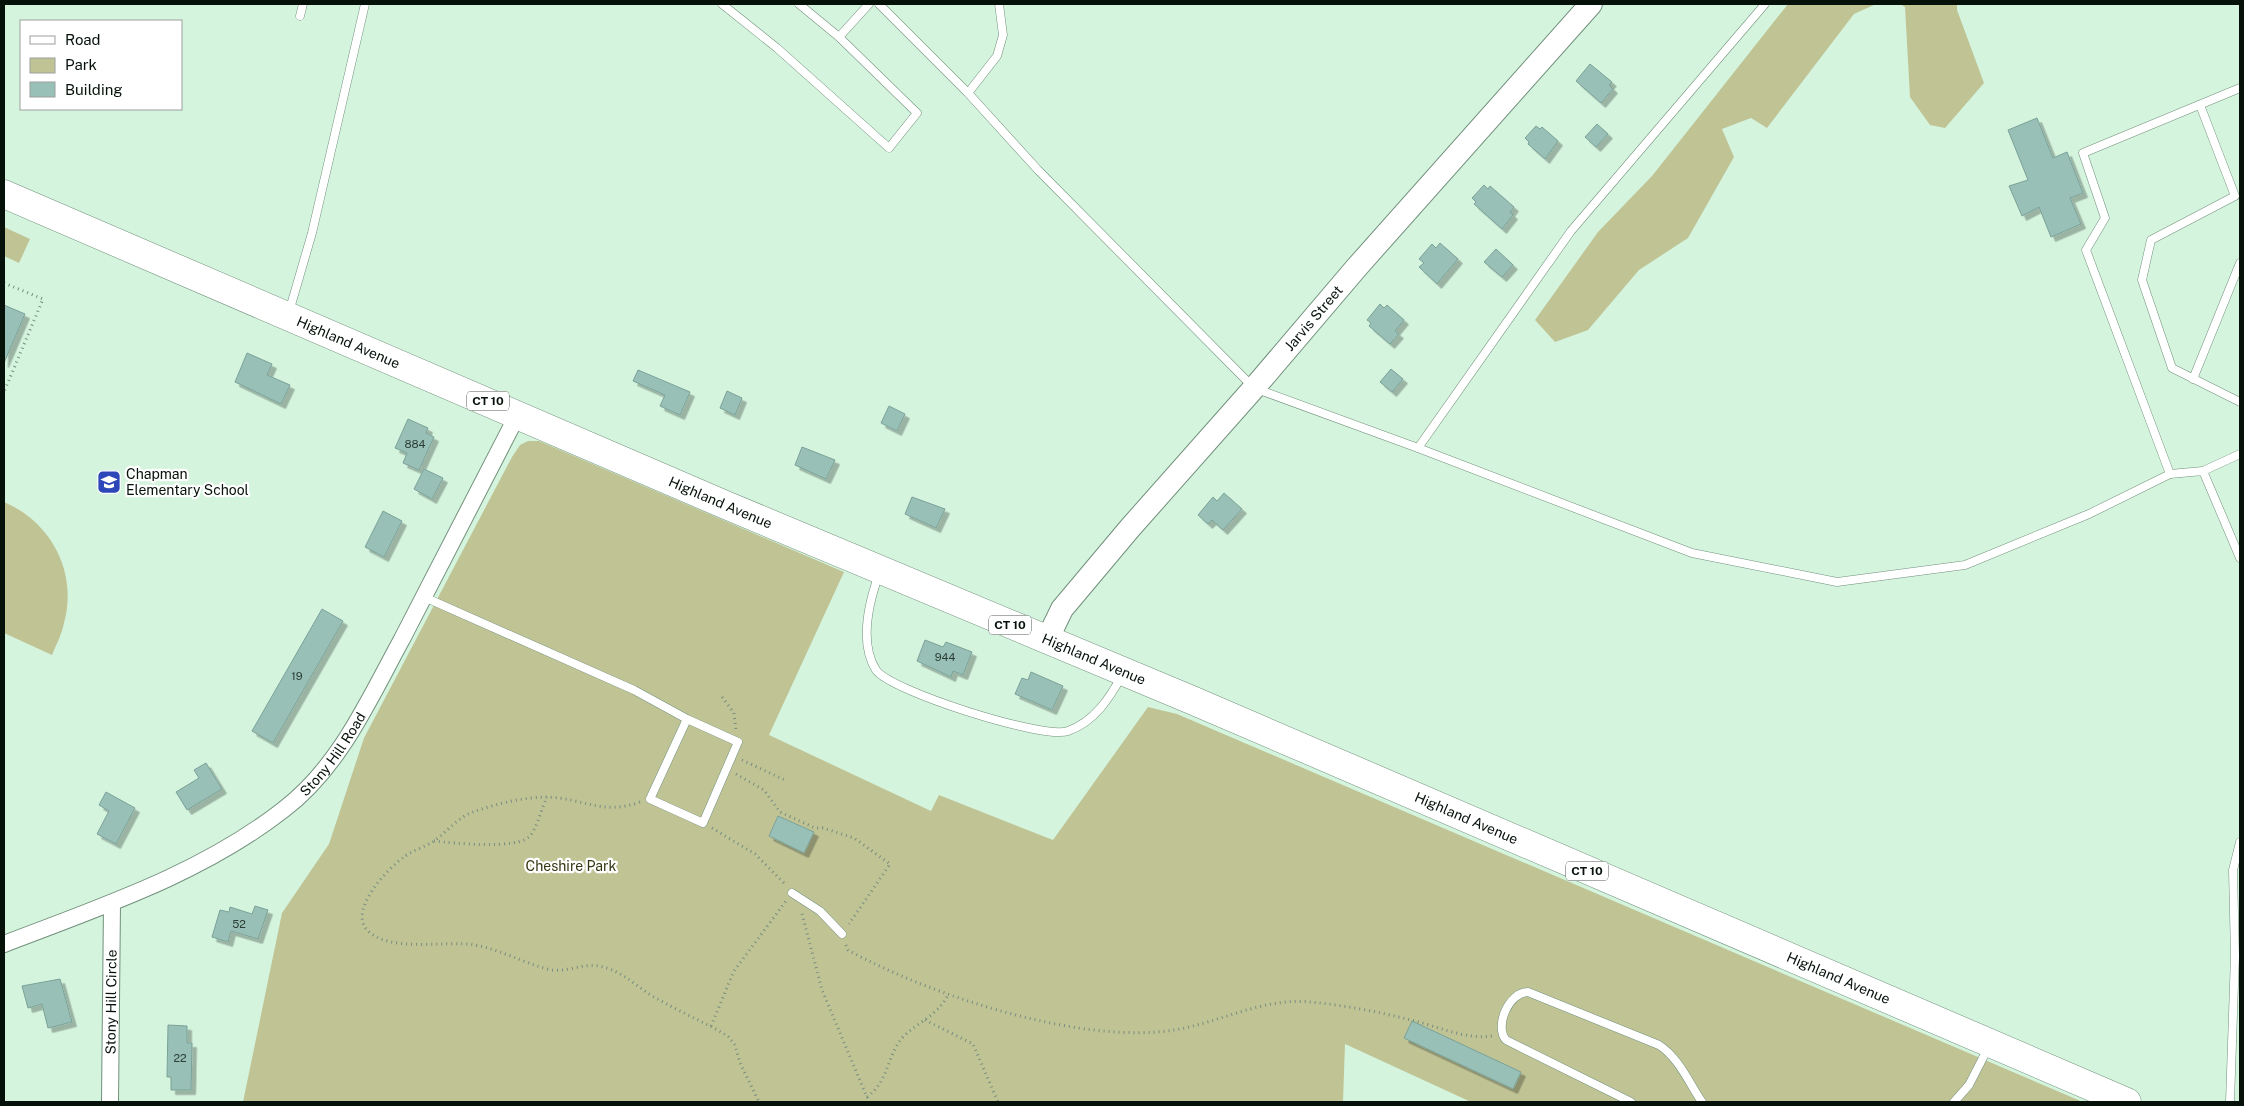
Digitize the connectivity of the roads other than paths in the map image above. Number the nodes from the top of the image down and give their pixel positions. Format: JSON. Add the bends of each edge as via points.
{"nodes":[{"id":1,"x":303,"y":4,"type":"edge"},
{"id":2,"x":365,"y":4,"type":"edge"},
{"id":3,"x":722,"y":4,"type":"edge"},
{"id":4,"x":798,"y":4,"type":"edge"},
{"id":5,"x":869,"y":4,"type":"edge"},
{"id":6,"x":879,"y":4,"type":"edge"},
{"id":7,"x":999,"y":4,"type":"edge"},
{"id":8,"x":1591,"y":4,"type":"edge"},
{"id":9,"x":1765,"y":4,"type":"edge"},
{"id":10,"x":300,"y":16,"type":"dead end"},
{"id":11,"x":839,"y":37,"type":"junction"},
{"id":12,"x":2240,"y":88,"type":"edge"},
{"id":13,"x":968,"y":93,"type":"junction"},
{"id":14,"x":2200,"y":105,"type":"junction"},
{"id":15,"x":4,"y":194,"type":"edge"},
{"id":16,"x":2238,"y":198,"type":"edge"},
{"id":17,"x":2240,"y":263,"type":"edge"},
{"id":18,"x":287,"y":316,"type":"junction"},
{"id":19,"x":2193,"y":378,"type":"junction"},
{"id":20,"x":1254,"y":388,"type":"junction"},
{"id":21,"x":2240,"y":392,"type":"edge"},
{"id":22,"x":2238,"y":401,"type":"edge"},
{"id":23,"x":518,"y":414,"type":"junction"},
{"id":24,"x":1418,"y":448,"type":"junction"},
{"id":25,"x":2240,"y":454,"type":"edge"},
{"id":26,"x":2203,"y":471,"type":"junction"},
{"id":27,"x":2170,"y":474,"type":"junction"},
{"id":28,"x":2240,"y":558,"type":"edge"},
{"id":29,"x":880,"y":570,"type":"junction"},
{"id":30,"x":424,"y":597,"type":"junction"},
{"id":31,"x":1047,"y":640,"type":"junction"},
{"id":32,"x":1124,"y":672,"type":"junction"},
{"id":33,"x":687,"y":719,"type":"junction"},
{"id":34,"x":2240,"y":842,"type":"edge"},
{"id":35,"x":792,"y":893,"type":"road end"},
{"id":36,"x":112,"y":903,"type":"junction"},
{"id":37,"x":842,"y":934,"type":"road end"},
{"id":38,"x":4,"y":944,"type":"edge"},
{"id":39,"x":1990,"y":1044,"type":"junction"},
{"id":40,"x":110,"y":1102,"type":"edge"},
{"id":41,"x":1631,"y":1102,"type":"edge"},
{"id":42,"x":1702,"y":1102,"type":"edge"},
{"id":43,"x":1954,"y":1102,"type":"edge"},
{"id":44,"x":2127,"y":1102,"type":"edge"},
{"id":45,"x":2230,"y":1102,"type":"edge"}],
"edges":[{"from":1,"to":10,"type":"lane"},
{"from":2,"to":18,"type":"lane","via":[[312,232]]},
{"from":3,"to":11,"type":"lane","via":[[778,48],[890,148],[917,113]]},
{"from":4,"to":11,"type":"lane"},
{"from":5,"to":11,"type":"lane"},
{"from":6,"to":13,"type":"lane"},
{"from":7,"to":13,"type":"lane","via":[[1003,35],[997,56]]},
{"from":8,"to":20,"type":"street","name":"Jarvis Street","via":[[1356,267]]},
{"from":9,"to":24,"type":"lane","via":[[1571,231]]},
{"from":12,"to":14,"type":"lane"},
{"from":13,"to":20,"type":"lane","via":[[1038,170]]},
{"from":14,"to":16,"type":"lane"},
{"from":14,"to":27,"type":"lane","via":[[2084,153],[2105,218],[2086,250]]},
{"from":15,"to":18,"type":"highway","name":"Highland Avenue","number":"CT 10"},
{"from":16,"to":19,"type":"lane","via":[[2151,240],[2142,280],[2172,368]]},
{"from":17,"to":19,"type":"lane"},
{"from":18,"to":23,"type":"highway","name":"Highland Avenue","number":"CT 10"},
{"from":19,"to":22,"type":"lane"},
{"from":20,"to":24,"type":"lane"},
{"from":20,"to":31,"type":"street","name":"Jarvis Street","via":[[1062,609]]},
{"from":21,"to":22,"type":"lane"},
{"from":23,"to":29,"type":"highway","name":"Highland Avenue","number":"CT 10"},
{"from":23,"to":30,"type":"street","name":"Stony Hill Road"},
{"from":24,"to":27,"type":"lane","via":[[1692,553],[1837,582],[1965,565],[2090,514]]},
{"from":25,"to":26,"type":"lane"},
{"from":26,"to":27,"type":"lane"},
{"from":26,"to":28,"type":"lane"},
{"from":29,"to":31,"type":"highway","name":"Highland Avenue","number":"CT 10"},
{"from":29,"to":32,"type":"lane","via":[[869,614],[867,643],[877,672],[892,682],[948,705],[1030,729],[1067,732],[1090,719]]},
{"from":30,"to":33,"type":"lane","via":[[634,690]]},
{"from":30,"to":36,"type":"street","name":"Stony Hill Road","via":[[354,726],[323,772],[306,790],[285,810],[233,846]]},
{"from":31,"to":32,"type":"highway","name":"Highland Avenue","number":"CT 10"},
{"from":32,"to":39,"type":"highway","name":"Highland Avenue","number":"CT 10"},
{"from":33,"to":33,"type":"lane","via":[[738,742],[703,823],[650,799]]},
{"from":34,"to":45,"type":"lane","via":[[2233,870],[2235,956]]},
{"from":35,"to":37,"type":"lane","via":[[808,902]]},
{"from":36,"to":38,"type":"street","name":"Stony Hill Road"},
{"from":36,"to":40,"type":"street","name":"Stony Hill Circle"},
{"from":39,"to":43,"type":"lane","via":[[1969,1085]]},
{"from":39,"to":44,"type":"highway","name":"Highland Avenue","number":"CT 10"},
{"from":41,"to":42,"type":"lane","via":[[1506,1040],[1502,1035],[1505,1016],[1514,996],[1528,992],[1667,1051]]}]}
